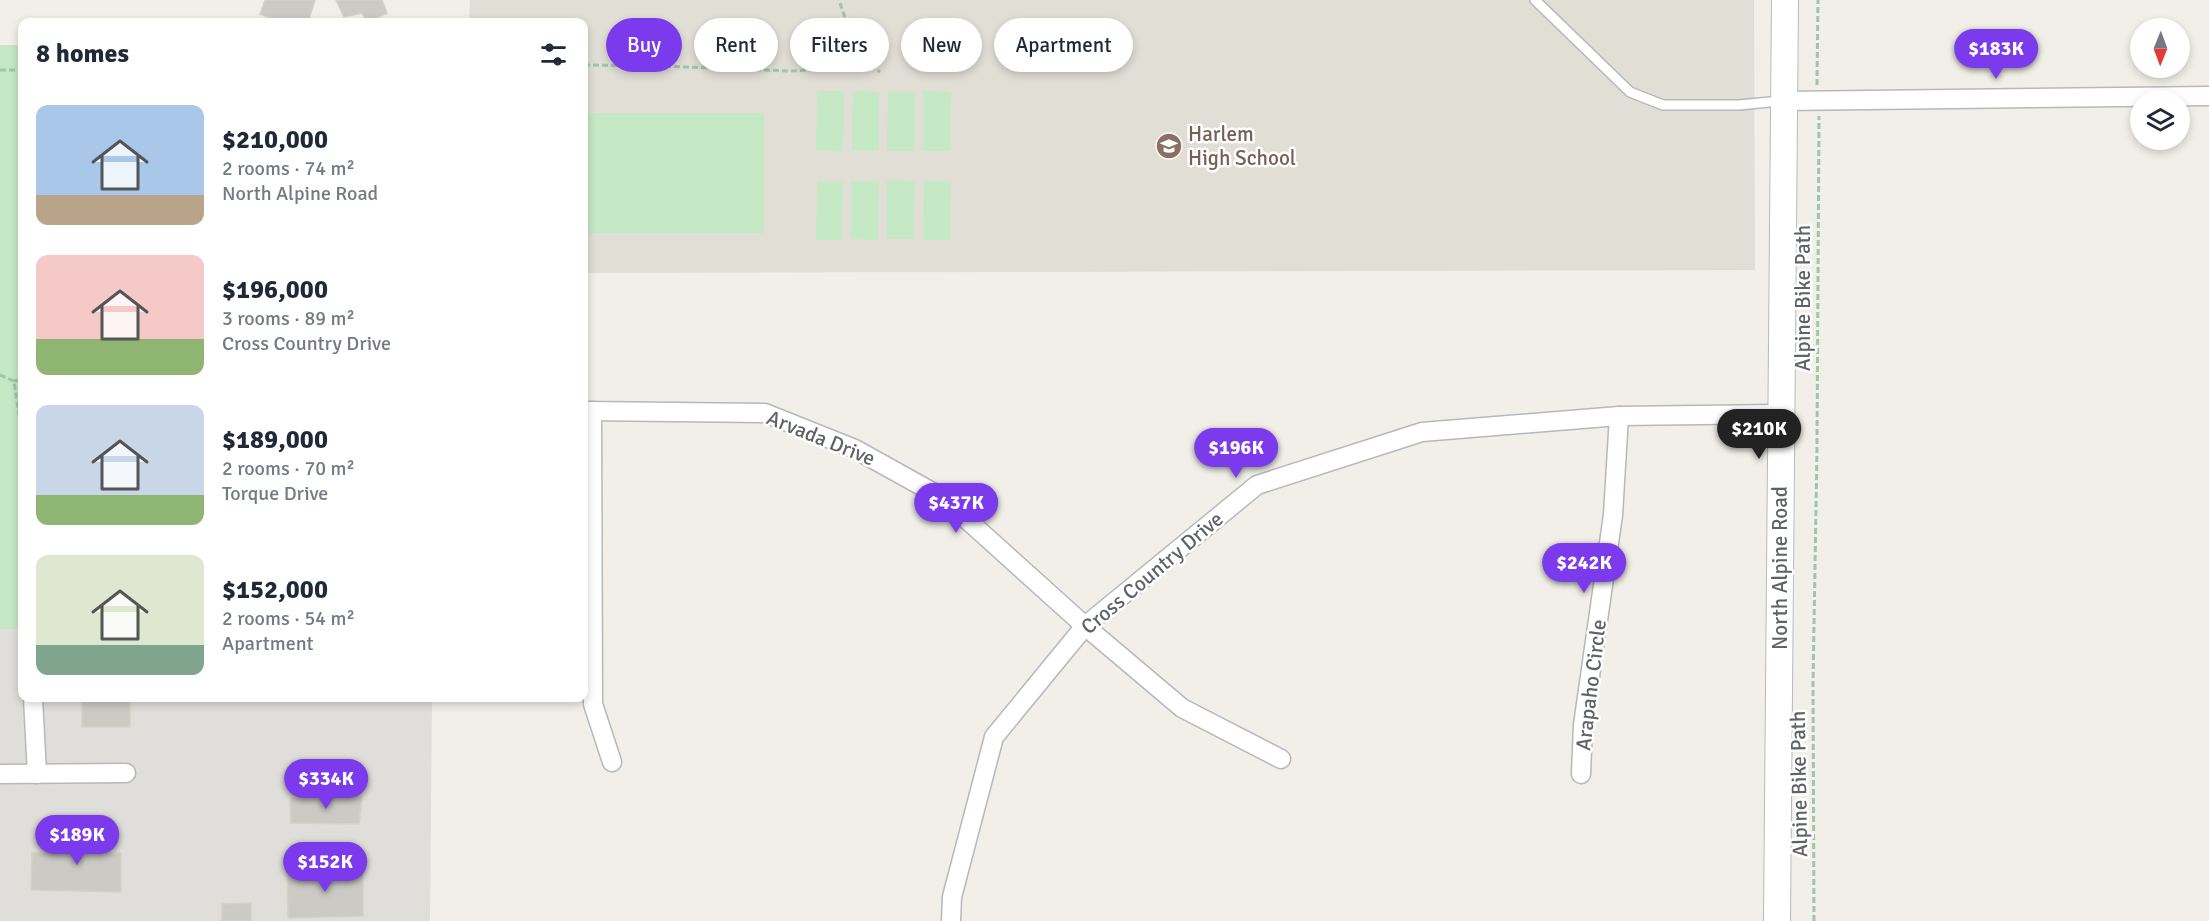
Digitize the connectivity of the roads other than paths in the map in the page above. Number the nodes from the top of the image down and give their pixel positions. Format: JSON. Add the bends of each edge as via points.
{"nodes":[{"id":1,"x":1535,"y":0,"type":"edge"},
{"id":2,"x":1785,"y":0,"type":"edge"},
{"id":3,"x":2209,"y":96,"type":"edge"},
{"id":4,"x":1784,"y":101,"type":"junction"},
{"id":5,"x":588,"y":411,"type":"edge"},
{"id":6,"x":1781,"y":414,"type":"junction"},
{"id":7,"x":1619,"y":416,"type":"junction"},
{"id":8,"x":1085,"y":626,"type":"junction"},
{"id":9,"x":33,"y":702,"type":"edge"},
{"id":10,"x":1281,"y":759,"type":"dead end"},
{"id":11,"x":612,"y":762,"type":"dead end"},
{"id":12,"x":126,"y":773,"type":"dead end"},
{"id":13,"x":0,"y":774,"type":"edge"},
{"id":14,"x":37,"y":774,"type":"junction"},
{"id":15,"x":1581,"y":774,"type":"dead end"},
{"id":16,"x":951,"y":921,"type":"edge"},
{"id":17,"x":1777,"y":921,"type":"edge"}],
"edges":[{"from":1,"to":4,"type":"lane","via":[[1630,92],[1663,105]]},
{"from":2,"to":4,"type":"main road","name":"North Alpine Road"},
{"from":3,"to":4,"type":"street"},
{"from":4,"to":6,"type":"main road","name":"North Alpine Road"},
{"from":5,"to":8,"type":"street","name":"Arvada Drive","via":[[765,413],[855,449],[943,498]]},
{"from":5,"to":11,"type":"street","via":[[593,704]]},
{"from":6,"to":7,"type":"street","name":"Cross Country Drive"},
{"from":6,"to":17,"type":"main road","name":"North Alpine Road"},
{"from":7,"to":8,"type":"street","name":"Cross Country Drive","via":[[1422,432],[1257,485]]},
{"from":7,"to":15,"type":"street","name":"Arapaho Circle","via":[[1613,514],[1583,725]]},
{"from":8,"to":10,"type":"street","name":"Arvada Drive","via":[[1182,708]]},
{"from":8,"to":16,"type":"street","name":"Cross Country Drive","via":[[994,737],[952,897]]},
{"from":9,"to":14,"type":"street"},
{"from":12,"to":14,"type":"street"},
{"from":13,"to":14,"type":"street"}]}
